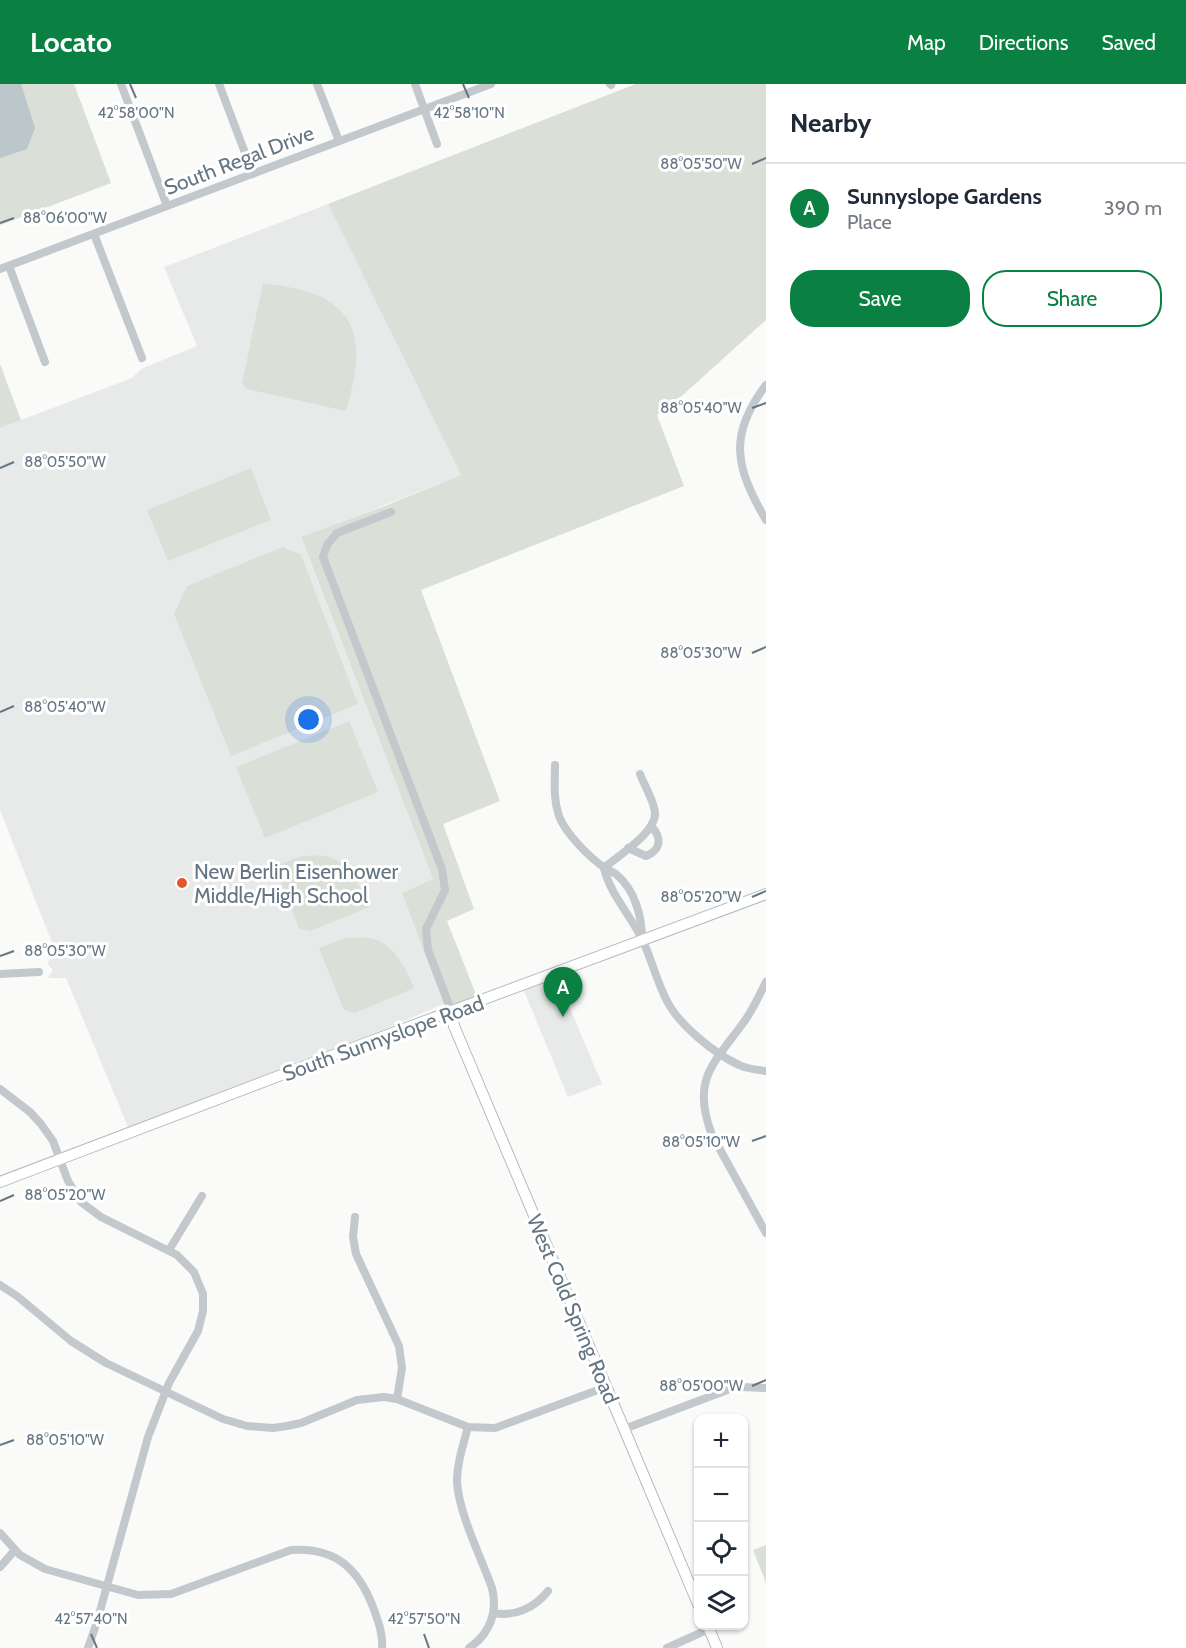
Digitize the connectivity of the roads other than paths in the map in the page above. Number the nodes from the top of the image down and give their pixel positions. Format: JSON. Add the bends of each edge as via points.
{"nodes":[{"id":1,"x":121,"y":84,"type":"edge"},
{"id":2,"x":219,"y":84,"type":"edge"},
{"id":3,"x":317,"y":84,"type":"edge"},
{"id":4,"x":415,"y":84,"type":"edge"},
{"id":5,"x":491,"y":84,"type":"edge"},
{"id":6,"x":424,"y":109,"type":"junction"},
{"id":7,"x":339,"y":141,"type":"junction"},
{"id":8,"x":437,"y":144,"type":"dead end"},
{"id":9,"x":253,"y":174,"type":"junction"},
{"id":10,"x":167,"y":206,"type":"junction"},
{"id":11,"x":94,"y":234,"type":"junction"},
{"id":12,"x":9,"y":266,"type":"junction"},
{"id":13,"x":0,"y":269,"type":"edge"},
{"id":14,"x":142,"y":358,"type":"dead end"},
{"id":15,"x":45,"y":362,"type":"dead end"},
{"id":16,"x":766,"y":385,"type":"edge"},
{"id":17,"x":391,"y":512,"type":"dead end"},
{"id":18,"x":766,"y":520,"type":"edge"},
{"id":19,"x":555,"y":765,"type":"dead end"},
{"id":20,"x":640,"y":774,"type":"dead end"},
{"id":21,"x":652,"y":827,"type":"junction"},
{"id":22,"x":628,"y":848,"type":"junction"},
{"id":23,"x":604,"y":868,"type":"junction"},
{"id":24,"x":766,"y":894,"type":"edge"},
{"id":25,"x":642,"y":940,"type":"junction"},
{"id":26,"x":39,"y":972,"type":"dead end"},
{"id":27,"x":0,"y":974,"type":"edge"},
{"id":28,"x":766,"y":982,"type":"edge"},
{"id":29,"x":452,"y":1012,"type":"junction"},
{"id":30,"x":720,"y":1053,"type":"junction"},
{"id":31,"x":766,"y":1071,"type":"edge"},
{"id":32,"x":0,"y":1089,"type":"edge"},
{"id":33,"x":60,"y":1160,"type":"junction"},
{"id":34,"x":0,"y":1182,"type":"edge"},
{"id":35,"x":202,"y":1196,"type":"dead end"},
{"id":36,"x":356,"y":1217,"type":"dead end"},
{"id":37,"x":766,"y":1233,"type":"edge"},
{"id":38,"x":169,"y":1250,"type":"junction"},
{"id":39,"x":0,"y":1285,"type":"edge"},
{"id":40,"x":606,"y":1387,"type":"junction"},
{"id":41,"x":766,"y":1388,"type":"edge"},
{"id":42,"x":165,"y":1392,"type":"junction"},
{"id":43,"x":398,"y":1399,"type":"junction"},
{"id":44,"x":468,"y":1427,"type":"junction"},
{"id":45,"x":624,"y":1429,"type":"junction"},
{"id":46,"x":0,"y":1533,"type":"edge"},
{"id":47,"x":15,"y":1550,"type":"junction"},
{"id":48,"x":0,"y":1567,"type":"edge"},
{"id":49,"x":107,"y":1587,"type":"junction"},
{"id":50,"x":548,"y":1591,"type":"dead end"},
{"id":51,"x":694,"y":1592,"type":"edge"},
{"id":52,"x":494,"y":1613,"type":"junction"},
{"id":53,"x":702,"y":1630,"type":"edge"},
{"id":54,"x":709,"y":1630,"type":"edge"},
{"id":55,"x":88,"y":1648,"type":"edge"},
{"id":56,"x":382,"y":1648,"type":"edge"},
{"id":57,"x":469,"y":1648,"type":"edge"},
{"id":58,"x":667,"y":1648,"type":"edge"},
{"id":59,"x":717,"y":1648,"type":"edge"}],
"edges":[{"from":1,"to":10,"type":"street"},
{"from":2,"to":9,"type":"street"},
{"from":3,"to":7,"type":"street"},
{"from":4,"to":6,"type":"street"},
{"from":5,"to":6,"type":"street","name":"South Regal Drive"},
{"from":6,"to":7,"type":"street","name":"South Regal Drive"},
{"from":6,"to":8,"type":"street"},
{"from":7,"to":9,"type":"street","name":"South Regal Drive"},
{"from":9,"to":10,"type":"street","name":"South Regal Drive"},
{"from":10,"to":11,"type":"street","name":"South Regal Drive"},
{"from":11,"to":12,"type":"street","name":"South Regal Drive"},
{"from":11,"to":14,"type":"street"},
{"from":12,"to":13,"type":"street","name":"South Regal Drive"},
{"from":12,"to":15,"type":"street"},
{"from":16,"to":18,"type":"street","via":[[751,405],[741,429],[740,450],[743,470]]},
{"from":17,"to":29,"type":"street","via":[[337,533],[323,556],[442,869],[445,890],[426,929],[428,950]]},
{"from":19,"to":23,"type":"street","via":[[554,798],[560,818],[573,838]]},
{"from":20,"to":21,"type":"street","via":[[655,814]]},
{"from":21,"to":22,"type":"street"},
{"from":21,"to":22,"type":"street","via":[[660,841],[652,854],[646,856]]},
{"from":22,"to":23,"type":"street"},
{"from":23,"to":25,"type":"street"},
{"from":23,"to":25,"type":"street","via":[[618,875],[632,895],[642,917]]},
{"from":24,"to":25,"type":"street","name":"South Sunnyslope Road"},
{"from":25,"to":29,"type":"street","name":"South Sunnyslope Road"},
{"from":25,"to":30,"type":"street","via":[[676,1017]]},
{"from":26,"to":27,"type":"street"},
{"from":28,"to":30,"type":"street","via":[[747,1017]]},
{"from":29,"to":33,"type":"street","name":"South Sunnyslope Road"},
{"from":29,"to":40,"type":"street","name":"West Cold Spring Road","via":[[454,1026]]},
{"from":30,"to":31,"type":"street","via":[[740,1066]]},
{"from":30,"to":37,"type":"street","via":[[704,1084],[706,1120]]},
{"from":32,"to":33,"type":"street","via":[[36,1118],[53,1141]]},
{"from":33,"to":34,"type":"street","name":"South Sunnyslope Road"},
{"from":33,"to":38,"type":"street","via":[[73,1192],[86,1208]]},
{"from":35,"to":38,"type":"street"},
{"from":36,"to":43,"type":"street","via":[[356,1254],[399,1346],[402,1368]]},
{"from":38,"to":42,"type":"street","via":[[194,1272],[204,1303],[198,1331]]},
{"from":39,"to":42,"type":"street","via":[[85,1351]]},
{"from":40,"to":44,"type":"street","via":[[495,1428]]},
{"from":40,"to":45,"type":"street","name":"West Cold Spring Road"},
{"from":41,"to":45,"type":"street","via":[[730,1389]]},
{"from":42,"to":43,"type":"street","via":[[223,1419],[260,1428],[301,1423],[366,1398]]},
{"from":42,"to":49,"type":"street","via":[[148,1437]]},
{"from":43,"to":44,"type":"street"},
{"from":44,"to":52,"type":"street","via":[[458,1467],[458,1491],[492,1588]]},
{"from":45,"to":51,"type":"street","name":"West Cold Spring Road"},
{"from":46,"to":47,"type":"street"},
{"from":47,"to":48,"type":"street"},
{"from":47,"to":49,"type":"street","via":[[45,1569]]},
{"from":49,"to":55,"type":"street"},
{"from":49,"to":56,"type":"street","via":[[138,1595],[171,1594],[282,1553],[318,1551],[349,1567],[360,1580],[380,1625]]},
{"from":50,"to":52,"type":"street","via":[[539,1602],[523,1610]]},
{"from":52,"to":57,"type":"street","via":[[484,1635]]},
{"from":53,"to":58,"type":"street"},
{"from":54,"to":59,"type":"street"}]}
